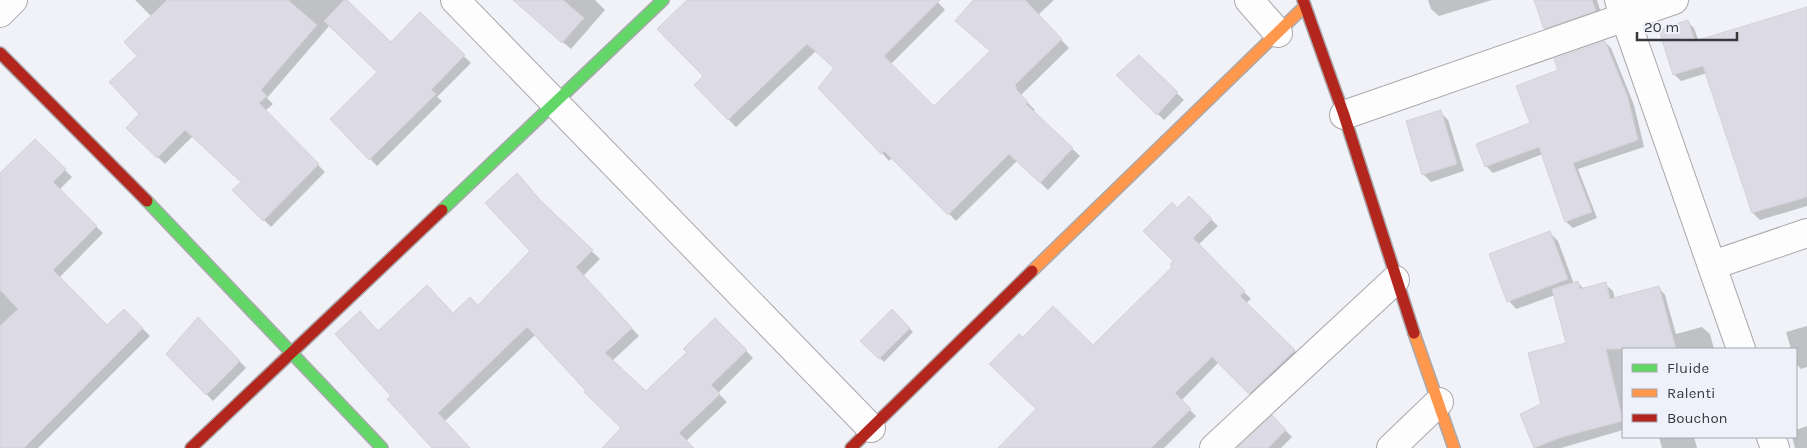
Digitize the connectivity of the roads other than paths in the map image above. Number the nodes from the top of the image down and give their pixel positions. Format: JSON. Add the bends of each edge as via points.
{"nodes":[{"id":1,"x":13,"y":0,"type":"edge"},
{"id":2,"x":456,"y":0,"type":"edge"},
{"id":3,"x":663,"y":0,"type":"edge"},
{"id":4,"x":1249,"y":0,"type":"edge"},
{"id":5,"x":1674,"y":0,"type":"edge"},
{"id":6,"x":1304,"y":3,"type":"edge"},
{"id":7,"x":1622,"y":8,"type":"edge"},
{"id":8,"x":0,"y":13,"type":"edge"},
{"id":9,"x":1278,"y":33,"type":"junction"},
{"id":10,"x":0,"y":53,"type":"edge"},
{"id":11,"x":555,"y":103,"type":"junction"},
{"id":12,"x":1344,"y":115,"type":"junction"},
{"id":13,"x":1807,"y":233,"type":"edge"},
{"id":14,"x":1712,"y":265,"type":"junction"},
{"id":15,"x":1395,"y":280,"type":"junction"},
{"id":16,"x":1741,"y":348,"type":"edge"},
{"id":17,"x":289,"y":352,"type":"junction"},
{"id":18,"x":1439,"y":402,"type":"junction"},
{"id":19,"x":871,"y":428,"type":"junction"},
{"id":20,"x":191,"y":448,"type":"edge"},
{"id":21,"x":382,"y":448,"type":"edge"},
{"id":22,"x":851,"y":448,"type":"edge"},
{"id":23,"x":1214,"y":448,"type":"edge"},
{"id":24,"x":1391,"y":448,"type":"edge"},
{"id":25,"x":1454,"y":448,"type":"edge"}],
"edges":[{"from":1,"to":8,"type":"street"},
{"from":2,"to":11,"type":"street"},
{"from":3,"to":11,"type":"street"},
{"from":4,"to":9,"type":"street"},
{"from":5,"to":7,"type":"street"},
{"from":6,"to":9,"type":"street"},
{"from":6,"to":12,"type":"street"},
{"from":7,"to":12,"type":"street"},
{"from":7,"to":14,"type":"street"},
{"from":9,"to":19,"type":"street"},
{"from":10,"to":17,"type":"street","via":[[132,185]]},
{"from":11,"to":17,"type":"street"},
{"from":11,"to":19,"type":"street"},
{"from":12,"to":15,"type":"street"},
{"from":13,"to":14,"type":"street"},
{"from":14,"to":16,"type":"street"},
{"from":15,"to":18,"type":"street"},
{"from":15,"to":23,"type":"street"},
{"from":17,"to":20,"type":"street"},
{"from":17,"to":21,"type":"street"},
{"from":18,"to":24,"type":"street"},
{"from":18,"to":25,"type":"street"},
{"from":19,"to":22,"type":"street"}]}
